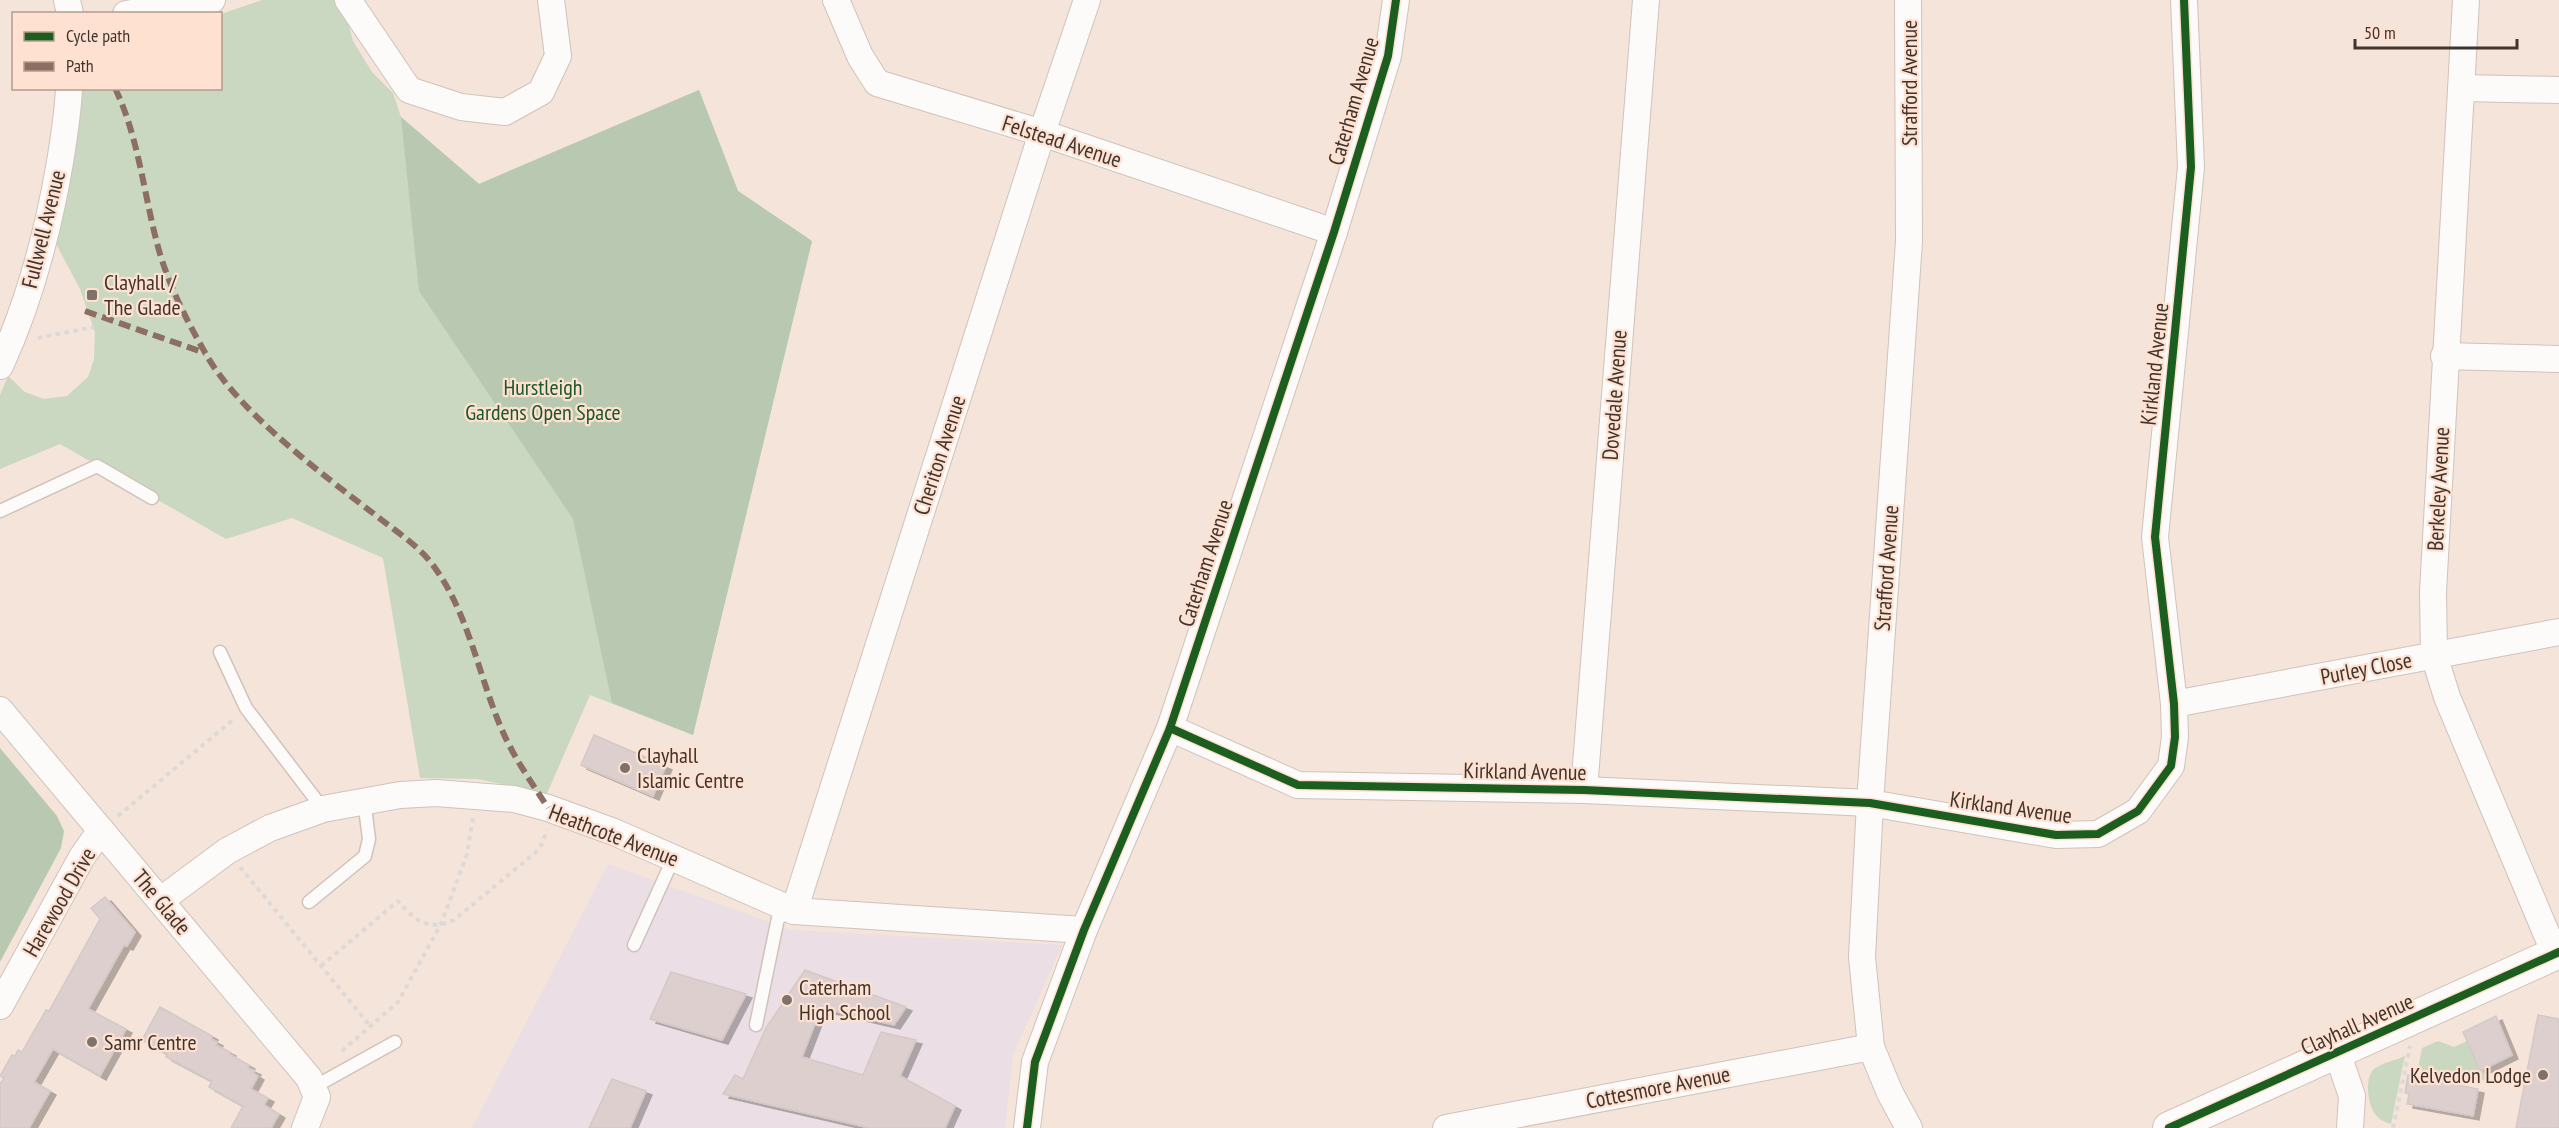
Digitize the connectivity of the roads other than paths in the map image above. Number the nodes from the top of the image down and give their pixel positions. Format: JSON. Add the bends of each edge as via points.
{"nodes":[{"id":1,"x":212,"y":0,"type":"edge"},
{"id":2,"x":348,"y":0,"type":"edge"},
{"id":3,"x":551,"y":0,"type":"edge"},
{"id":4,"x":836,"y":0,"type":"edge"},
{"id":5,"x":1087,"y":0,"type":"edge"},
{"id":6,"x":1396,"y":0,"type":"edge"},
{"id":7,"x":1646,"y":0,"type":"edge"},
{"id":8,"x":1908,"y":0,"type":"edge"},
{"id":9,"x":2184,"y":0,"type":"edge"},
{"id":10,"x":2466,"y":0,"type":"edge"},
{"id":11,"x":138,"y":12,"type":"edge"},
{"id":12,"x":2462,"y":88,"type":"junction"},
{"id":13,"x":69,"y":90,"type":"edge"},
{"id":14,"x":2559,"y":90,"type":"edge"},
{"id":15,"x":1042,"y":133,"type":"junction"},
{"id":16,"x":1334,"y":232,"type":"junction"},
{"id":17,"x":5,"y":354,"type":"edge"},
{"id":18,"x":2444,"y":356,"type":"junction"},
{"id":19,"x":2559,"y":359,"type":"edge"},
{"id":20,"x":152,"y":498,"type":"dead end"},
{"id":21,"x":0,"y":511,"type":"edge"},
{"id":22,"x":2559,"y":632,"type":"edge"},
{"id":23,"x":220,"y":652,"type":"dead end"},
{"id":24,"x":2434,"y":655,"type":"junction"},
{"id":25,"x":2174,"y":704,"type":"junction"},
{"id":26,"x":0,"y":710,"type":"edge"},
{"id":27,"x":1170,"y":728,"type":"junction"},
{"id":28,"x":1584,"y":790,"type":"junction"},
{"id":29,"x":364,"y":800,"type":"junction"},
{"id":30,"x":1869,"y":804,"type":"junction"},
{"id":31,"x":323,"y":809,"type":"junction"},
{"id":32,"x":101,"y":830,"type":"junction"},
{"id":33,"x":674,"y":857,"type":"junction"},
{"id":34,"x":161,"y":900,"type":"junction"},
{"id":35,"x":309,"y":902,"type":"dead end"},
{"id":36,"x":794,"y":911,"type":"junction"},
{"id":37,"x":1084,"y":930,"type":"junction"},
{"id":38,"x":634,"y":945,"type":"dead end"},
{"id":39,"x":2557,"y":953,"type":"edge"},
{"id":40,"x":0,"y":1006,"type":"edge"},
{"id":41,"x":756,"y":1025,"type":"dead end"},
{"id":42,"x":394,"y":1042,"type":"dead end"},
{"id":43,"x":1871,"y":1047,"type":"junction"},
{"id":44,"x":2337,"y":1052,"type":"junction"},
{"id":45,"x":313,"y":1087,"type":"junction"},
{"id":46,"x":305,"y":1128,"type":"edge"},
{"id":47,"x":1027,"y":1128,"type":"edge"},
{"id":48,"x":1446,"y":1128,"type":"edge"},
{"id":49,"x":1909,"y":1128,"type":"edge"},
{"id":50,"x":2169,"y":1128,"type":"edge"},
{"id":51,"x":2350,"y":1128,"type":"edge"}],
"edges":[{"from":1,"to":11,"type":"street"},
{"from":2,"to":3,"type":"street","via":[[409,90],[461,107],[505,111],[541,92],[558,56]]},
{"from":4,"to":15,"type":"street","name":"Felstead Avenue","via":[[860,56],[877,83]]},
{"from":5,"to":15,"type":"street","name":"Cheriton Avenue"},
{"from":6,"to":16,"type":"street","name":"Caterham Avenue","via":[[1388,56]]},
{"from":7,"to":28,"type":"street","name":"Dovedale Avenue"},
{"from":8,"to":30,"type":"street","name":"Strafford Avenue","via":[[1910,241]]},
{"from":9,"to":25,"type":"street","name":"Kirkland Avenue","via":[[2191,167],[2155,537]]},
{"from":10,"to":12,"type":"street","name":"Berkeley Avenue"},
{"from":12,"to":14,"type":"street"},
{"from":12,"to":18,"type":"street","name":"Berkeley Avenue"},
{"from":13,"to":17,"type":"street","name":"Fullwell Avenue","via":[[40,257]]},
{"from":15,"to":16,"type":"street","name":"Felstead Avenue"},
{"from":15,"to":36,"type":"street","name":"Cheriton Avenue"},
{"from":16,"to":27,"type":"street","name":"Caterham Avenue"},
{"from":18,"to":19,"type":"street"},
{"from":18,"to":24,"type":"street","name":"Berkeley Avenue","via":[[2433,592]]},
{"from":20,"to":21,"type":"lane","via":[[97,466]]},
{"from":22,"to":24,"type":"street","name":"Purley Close"},
{"from":23,"to":31,"type":"lane","via":[[246,708]]},
{"from":24,"to":25,"type":"street","name":"Purley Close"},
{"from":24,"to":39,"type":"street","name":"Berkeley Avenue","via":[[2447,697]]},
{"from":25,"to":30,"type":"street","name":"Kirkland Avenue","via":[[2171,766],[2138,811],[2098,834],[2056,835]]},
{"from":26,"to":32,"type":"street","name":"The Glade"},
{"from":27,"to":28,"type":"street","name":"Kirkland Avenue","via":[[1298,785]]},
{"from":27,"to":37,"type":"street","name":"Caterham Avenue"},
{"from":28,"to":30,"type":"street","name":"Kirkland Avenue"},
{"from":29,"to":31,"type":"street","name":"Heathcote Avenue"},
{"from":29,"to":33,"type":"street","name":"Heathcote Avenue","via":[[436,793],[514,799],[548,808]]},
{"from":29,"to":35,"type":"lane","via":[[369,839],[365,856]]},
{"from":30,"to":43,"type":"street","name":"Strafford Avenue","via":[[1862,957]]},
{"from":31,"to":34,"type":"street","name":"Heathcote Avenue","via":[[270,828],[227,851]]},
{"from":32,"to":34,"type":"street","name":"The Glade"},
{"from":32,"to":40,"type":"street","name":"Harewood Drive","via":[[82,857]]},
{"from":33,"to":36,"type":"street","name":"Heathcote Avenue"},
{"from":33,"to":38,"type":"lane"},
{"from":34,"to":45,"type":"street","name":"The Glade"},
{"from":36,"to":37,"type":"street","name":"Heathcote Avenue"},
{"from":36,"to":41,"type":"lane","via":[[778,918]]},
{"from":37,"to":47,"type":"street","name":"Caterham Avenue","via":[[1035,1062]]},
{"from":39,"to":44,"type":"street","name":"Clayhall Avenue"},
{"from":42,"to":45,"type":"lane"},
{"from":43,"to":48,"type":"street","name":"Cottesmore Avenue"},
{"from":43,"to":49,"type":"street","name":"Strafford Avenue"},
{"from":44,"to":50,"type":"street","name":"Clayhall Avenue"},
{"from":44,"to":51,"type":"street","via":[[2352,1096]]},
{"from":45,"to":46,"type":"street"}]}
